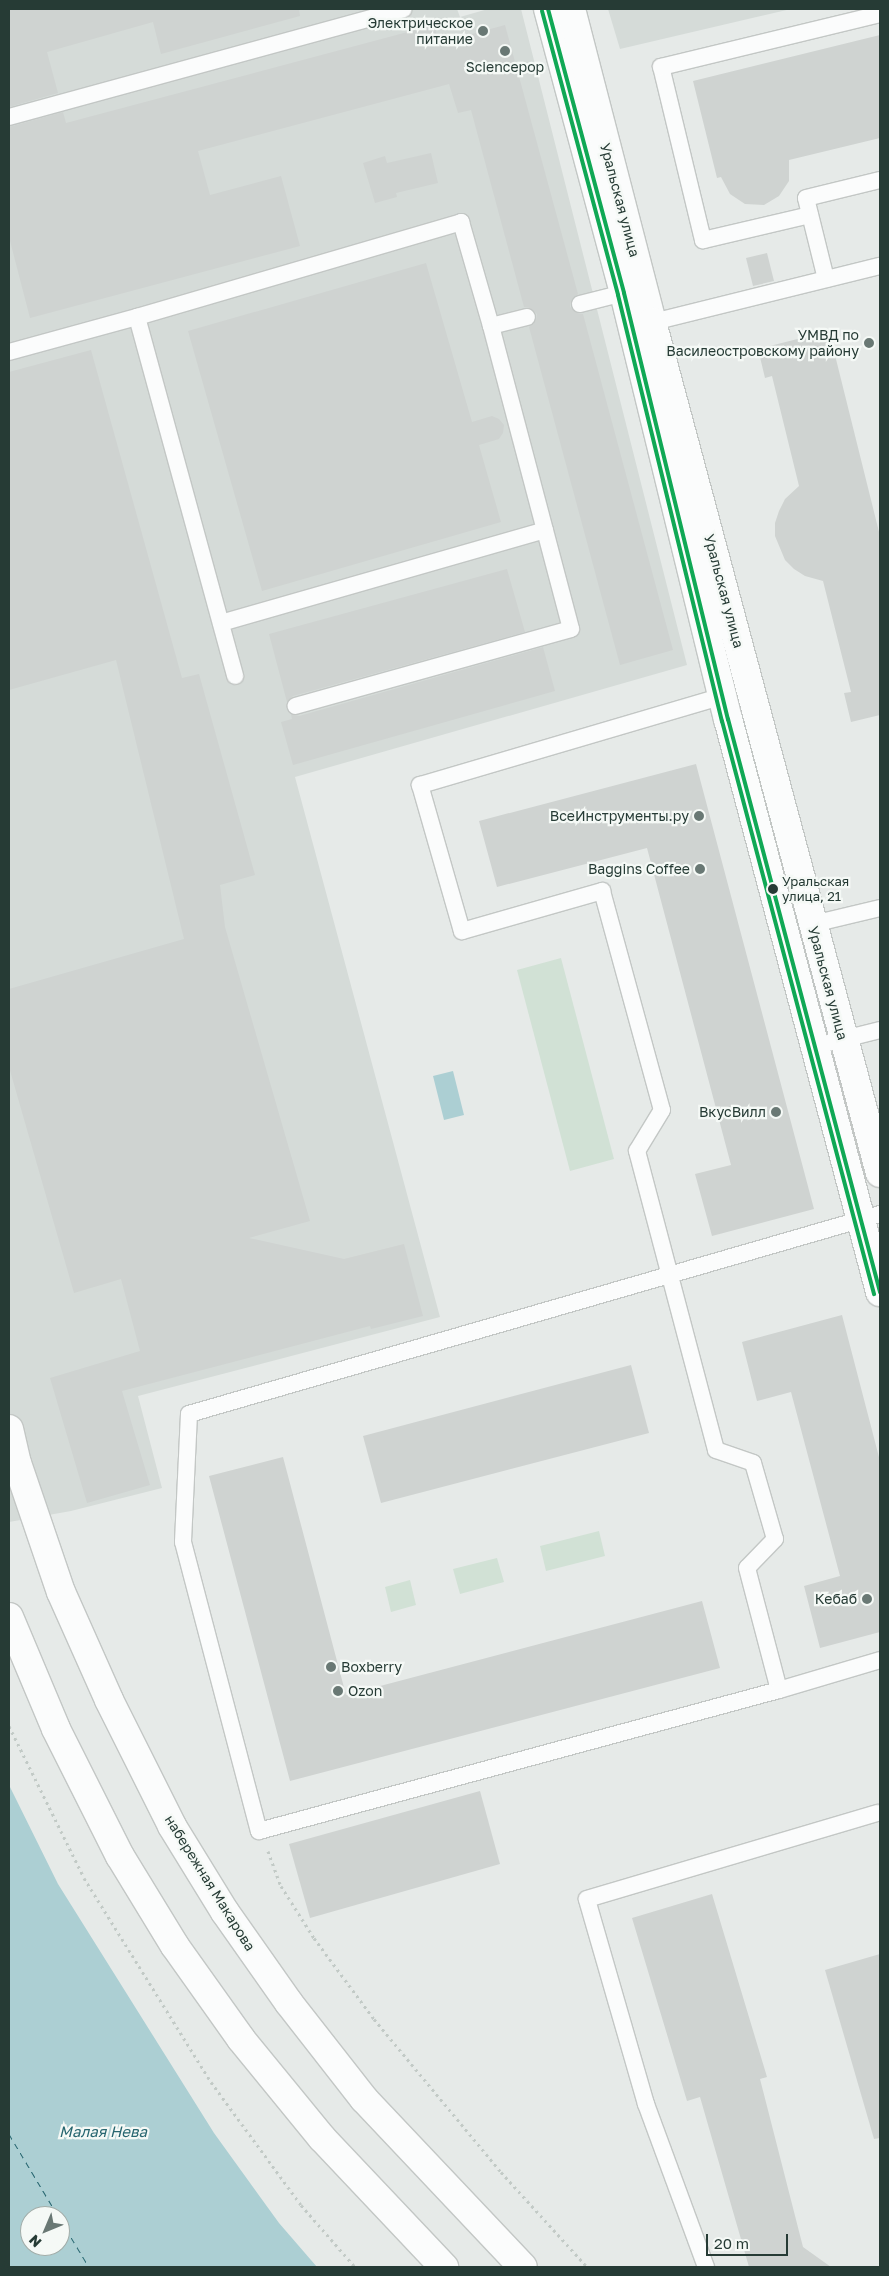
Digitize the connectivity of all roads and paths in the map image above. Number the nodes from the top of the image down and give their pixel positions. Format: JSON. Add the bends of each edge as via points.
{"nodes":[{"id":1,"x":403,"y":9,"type":"edge"},
{"id":2,"x":548,"y":9,"type":"edge"},
{"id":3,"x":571,"y":9,"type":"edge"},
{"id":4,"x":880,"y":14,"type":"edge"},
{"id":5,"x":9,"y":117,"type":"edge"},
{"id":6,"x":880,"y":180,"type":"edge"},
{"id":7,"x":810,"y":215,"type":"junction"},
{"id":8,"x":880,"y":266,"type":"edge"},
{"id":9,"x":826,"y":279,"type":"junction"},
{"id":10,"x":634,"y":291,"type":"junction"},
{"id":11,"x":580,"y":304,"type":"dead end"},
{"id":12,"x":138,"y":317,"type":"junction"},
{"id":13,"x":527,"y":317,"type":"dead end"},
{"id":14,"x":642,"y":325,"type":"junction"},
{"id":15,"x":491,"y":326,"type":"junction"},
{"id":16,"x":9,"y":352,"type":"edge"},
{"id":17,"x":545,"y":530,"type":"junction"},
{"id":18,"x":221,"y":623,"type":"junction"},
{"id":19,"x":235,"y":676,"type":"dead end"},
{"id":20,"x":723,"y":696,"type":"junction"},
{"id":21,"x":296,"y":706,"type":"dead end"},
{"id":22,"x":880,"y":908,"type":"edge"},
{"id":23,"x":813,"y":924,"type":"junction"},
{"id":24,"x":880,"y":1030,"type":"edge"},
{"id":25,"x":843,"y":1040,"type":"junction"},
{"id":26,"x":816,"y":1046,"type":"junction"},
{"id":27,"x":880,"y":1173,"type":"edge"},
{"id":28,"x":871,"y":1216,"type":"edge"},
{"id":29,"x":670,"y":1276,"type":"junction"},
{"id":30,"x":880,"y":1292,"type":"edge"},
{"id":31,"x":9,"y":1429,"type":"edge"},
{"id":32,"x":9,"y":1617,"type":"edge"},
{"id":33,"x":880,"y":1660,"type":"edge"},
{"id":34,"x":779,"y":1690,"type":"junction"},
{"id":35,"x":9,"y":1726,"type":"edge"},
{"id":36,"x":878,"y":1813,"type":"dead end"},
{"id":37,"x":259,"y":1831,"type":"junction"},
{"id":38,"x":355,"y":2267,"type":"edge"},
{"id":39,"x":444,"y":2267,"type":"edge"},
{"id":40,"x":523,"y":2267,"type":"edge"},
{"id":41,"x":587,"y":2267,"type":"edge"},
{"id":42,"x":706,"y":2267,"type":"edge"}],
"edges":[{"from":1,"to":5,"type":"lane"},
{"from":2,"to":10,"type":"main road","name":"Уральская улица"},
{"from":3,"to":10,"type":"main road","name":"Уральская улица"},
{"from":4,"to":7,"type":"lane","via":[[661,67],[703,240]]},
{"from":6,"to":7,"type":"lane","via":[[806,198]]},
{"from":7,"to":9,"type":"lane"},
{"from":8,"to":9,"type":"lane"},
{"from":9,"to":14,"type":"lane"},
{"from":10,"to":11,"type":"lane"},
{"from":10,"to":14,"type":"main road","name":"Уральская улица"},
{"from":12,"to":15,"type":"lane","via":[[461,222]]},
{"from":12,"to":16,"type":"lane"},
{"from":12,"to":18,"type":"lane"},
{"from":13,"to":15,"type":"lane"},
{"from":14,"to":20,"type":"main road","name":"Уральская улица"},
{"from":14,"to":23,"type":"main road","name":"Уральская улица"},
{"from":15,"to":17,"type":"lane"},
{"from":17,"to":18,"type":"lane"},
{"from":17,"to":21,"type":"lane","via":[[571,629]]},
{"from":18,"to":19,"type":"lane"},
{"from":20,"to":26,"type":"main road","name":"Уральская улица"},
{"from":20,"to":29,"type":"lane","via":[[420,785],[462,931],[602,891],[662,1110],[637,1151]]},
{"from":22,"to":23,"type":"lane"},
{"from":23,"to":25,"type":"main road","name":"Уральская улица"},
{"from":24,"to":25,"type":"lane"},
{"from":25,"to":26,"type":"lane"},
{"from":25,"to":27,"type":"main road","name":"Уральская улица"},
{"from":26,"to":28,"type":"main road","name":"Уральская улица"},
{"from":28,"to":29,"type":"lane"},
{"from":28,"to":30,"type":"main road","name":"Уральская улица"},
{"from":29,"to":34,"type":"lane","via":[[716,1450],[753,1463],[775,1539],[747,1568]]},
{"from":29,"to":37,"type":"lane","via":[[189,1414],[183,1542]]},
{"from":31,"to":40,"type":"main road","name":"набережная Макарова","via":[[61,1592],[109,1700],[172,1826],[225,1912],[289,2003],[364,2099]]},
{"from":32,"to":39,"type":"main road","via":[[56,1728],[120,1856],[175,1946],[241,2039],[322,2138]]},
{"from":33,"to":34,"type":"lane"},
{"from":34,"to":37,"type":"lane"},
{"from":35,"to":38,"type":"path","via":[[84,1878],[212,2082],[301,2205]]},
{"from":36,"to":42,"type":"lane","via":[[587,1899],[646,2104]]},
{"from":37,"to":41,"type":"path","via":[[290,1901],[374,2020]]}]}
